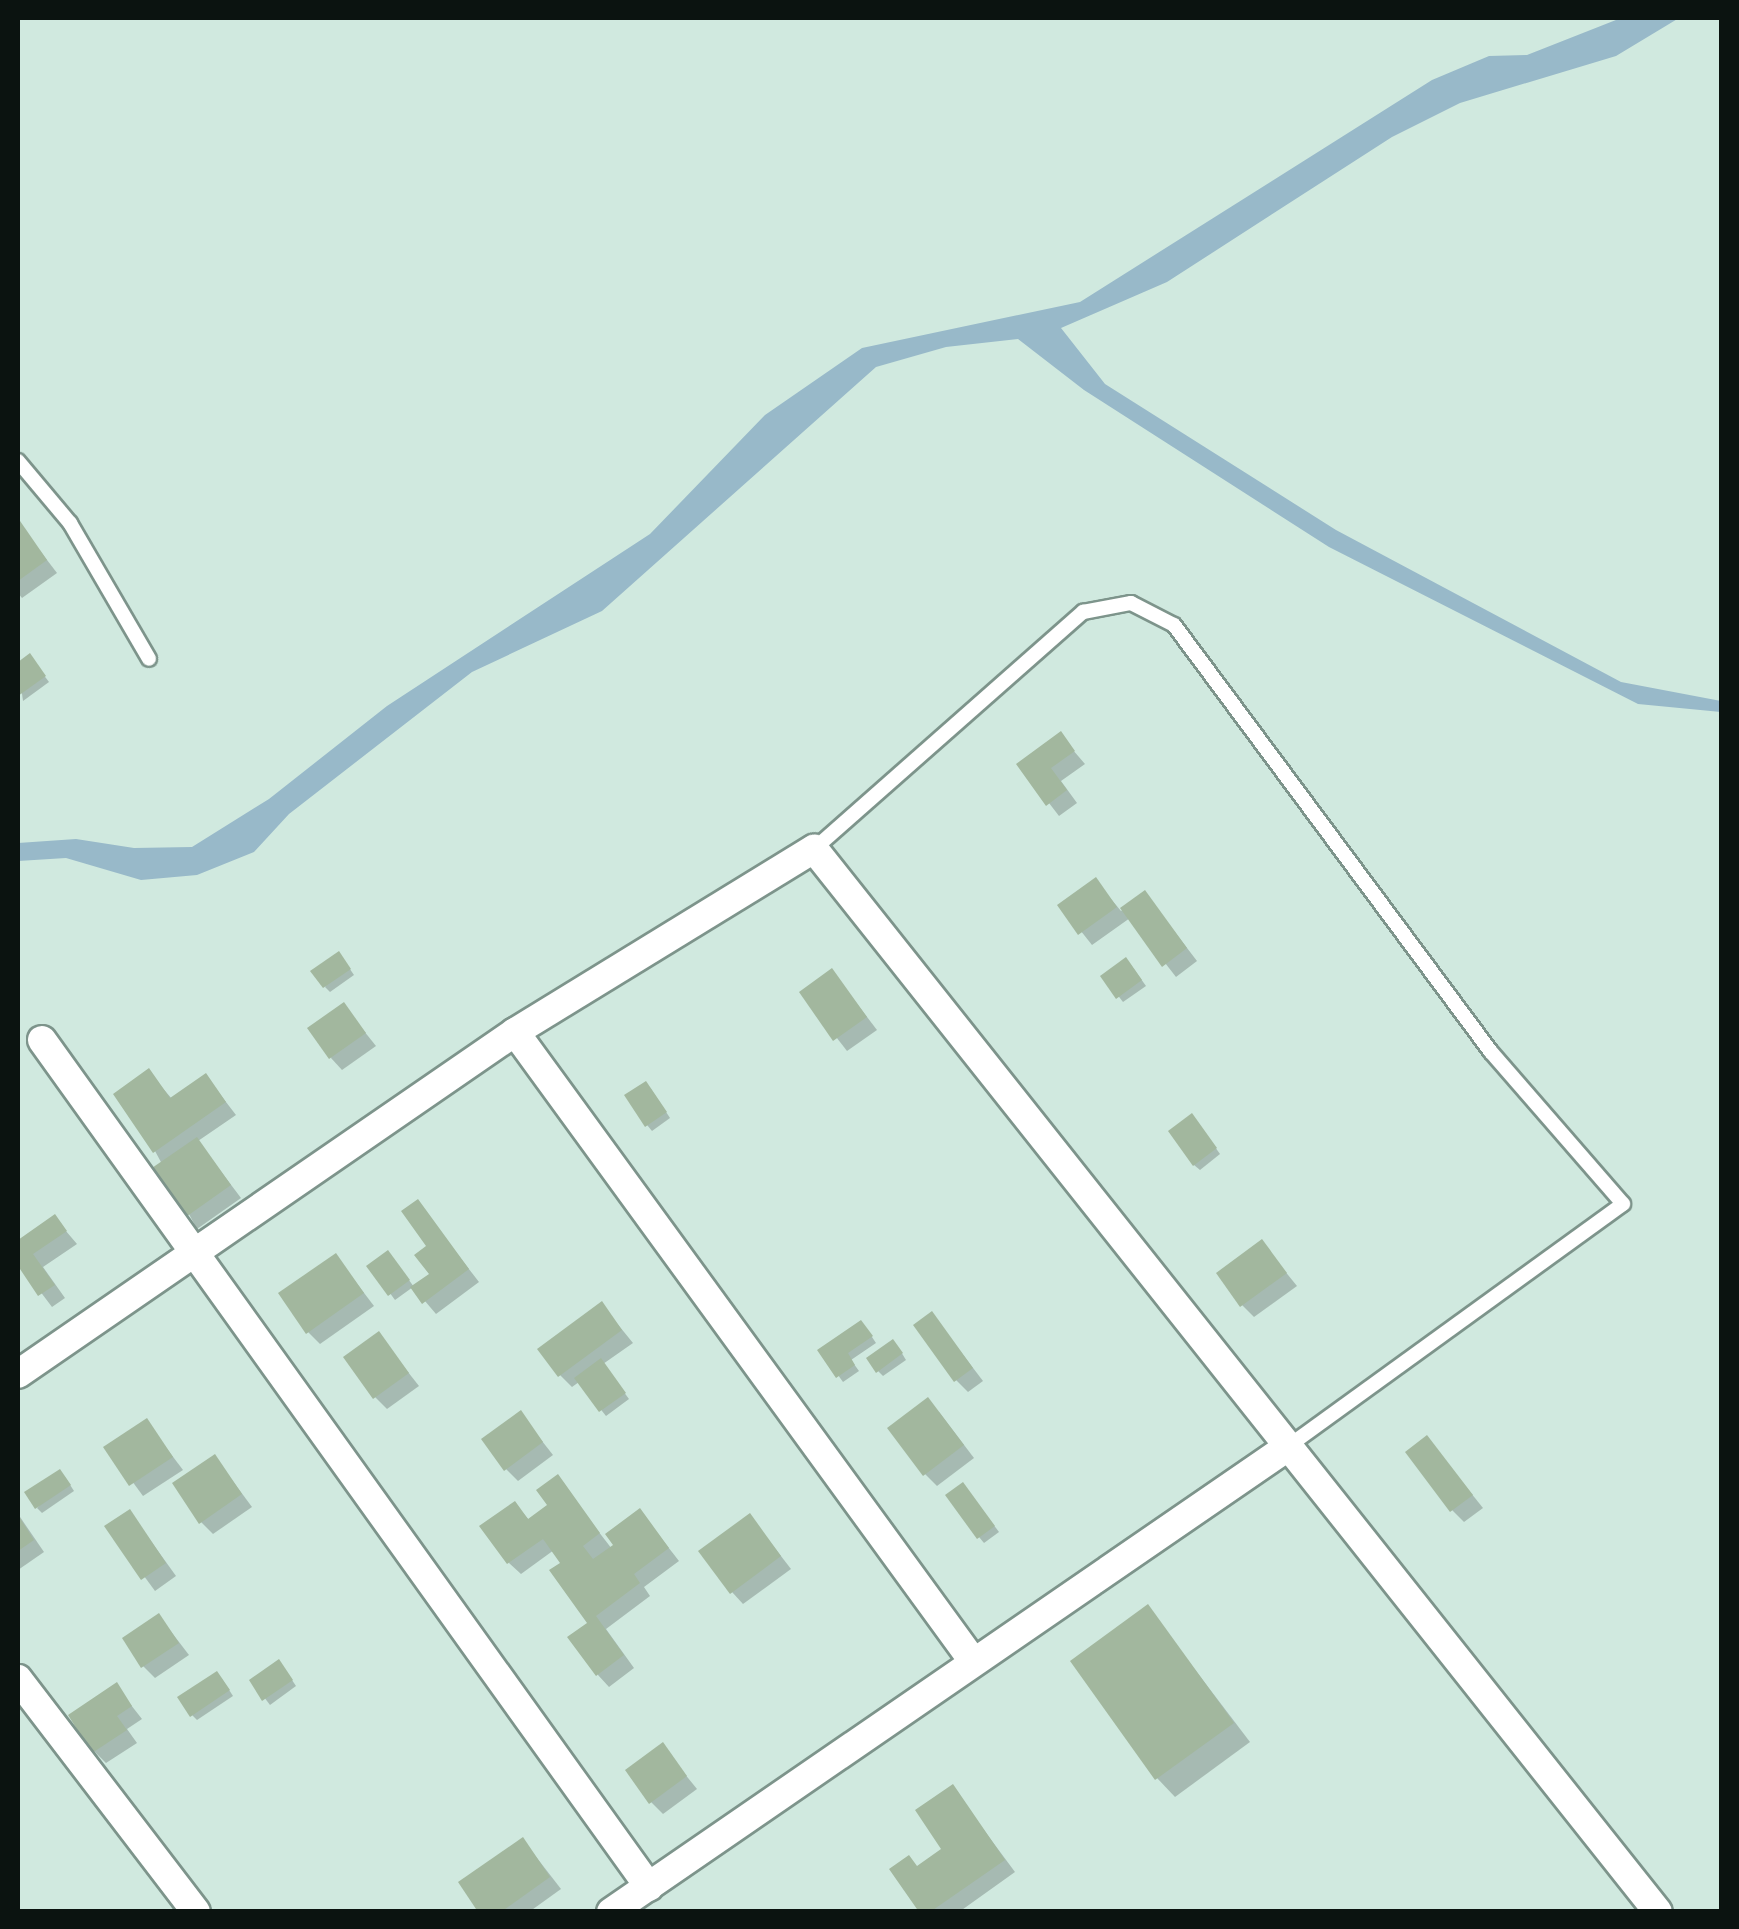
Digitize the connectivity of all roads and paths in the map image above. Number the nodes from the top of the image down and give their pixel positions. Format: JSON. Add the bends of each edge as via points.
{"nodes":[{"id":1,"x":18,"y":462,"type":"edge"},
{"id":2,"x":149,"y":660,"type":"dead end"},
{"id":3,"x":814,"y":849,"type":"junction"},
{"id":4,"x":515,"y":1032,"type":"junction"},
{"id":5,"x":42,"y":1040,"type":"dead end"},
{"id":6,"x":194,"y":1252,"type":"junction"},
{"id":7,"x":18,"y":1374,"type":"edge"},
{"id":8,"x":1289,"y":1446,"type":"junction"},
{"id":9,"x":973,"y":1660,"type":"junction"},
{"id":10,"x":18,"y":1678,"type":"edge"},
{"id":11,"x":649,"y":1887,"type":"junction"},
{"id":12,"x":196,"y":1912,"type":"edge"},
{"id":13,"x":611,"y":1912,"type":"edge"},
{"id":14,"x":1658,"y":1912,"type":"edge"}],
"edges":[{"from":1,"to":2,"type":"lane","via":[[70,523]]},
{"from":3,"to":4,"type":"street"},
{"from":3,"to":8,"type":"street"},
{"from":3,"to":8,"type":"lane","via":[[1083,612],[1132,603],[1174,625],[1491,1052],[1623,1204]]},
{"from":4,"to":6,"type":"street"},
{"from":4,"to":9,"type":"street"},
{"from":5,"to":6,"type":"street"},
{"from":6,"to":7,"type":"street"},
{"from":6,"to":11,"type":"street"},
{"from":8,"to":9,"type":"street"},
{"from":8,"to":14,"type":"street"},
{"from":9,"to":11,"type":"street"},
{"from":10,"to":12,"type":"street"},
{"from":11,"to":13,"type":"street"}]}
